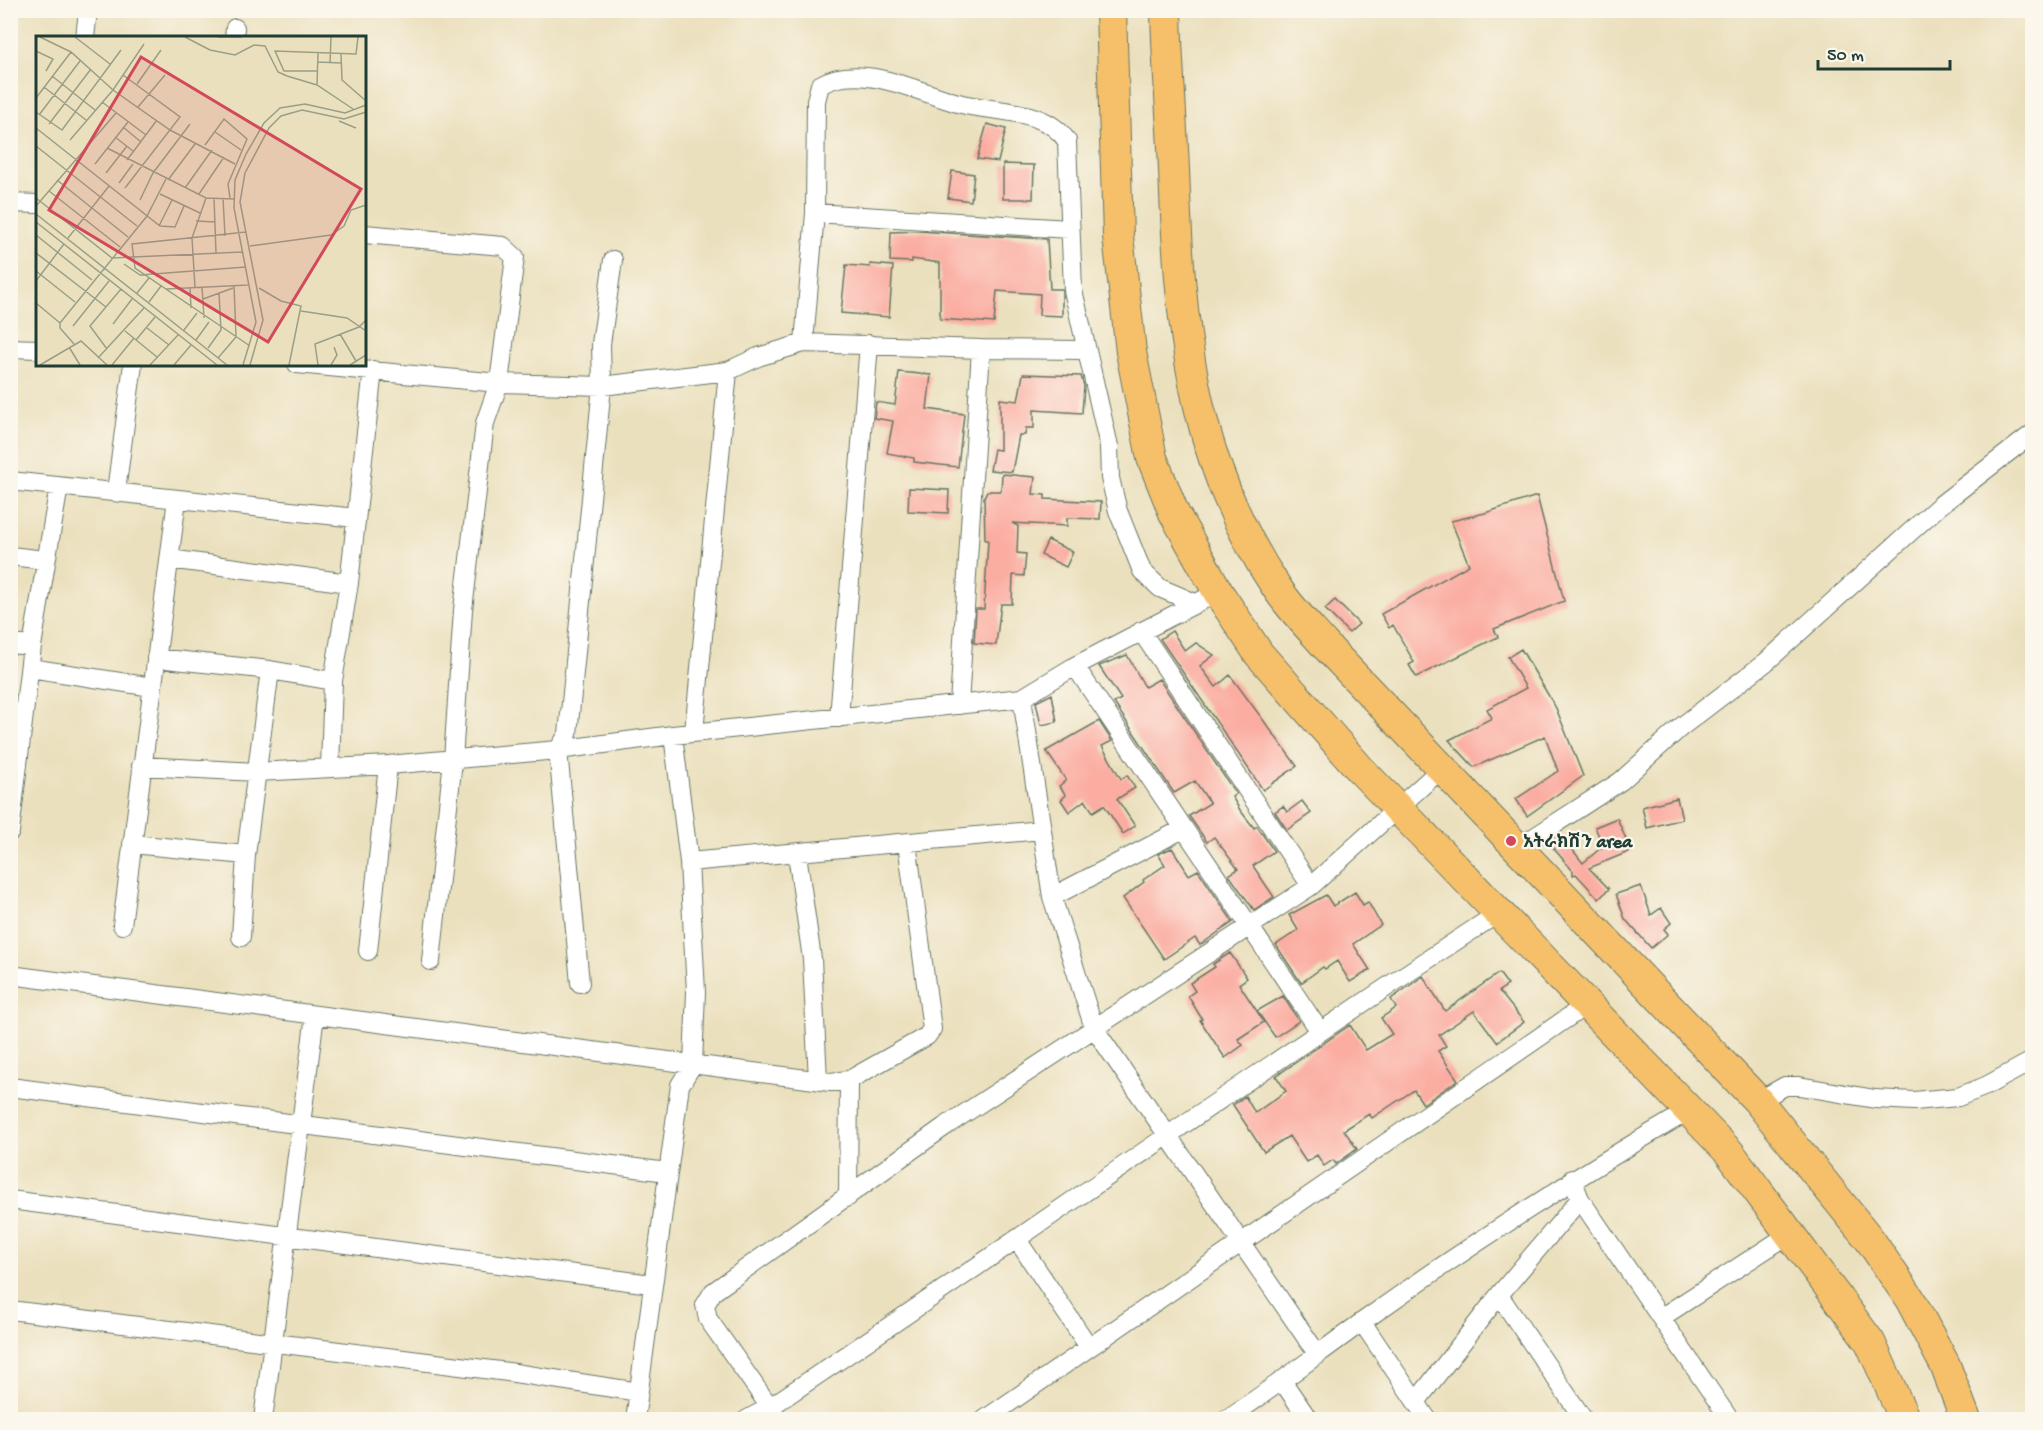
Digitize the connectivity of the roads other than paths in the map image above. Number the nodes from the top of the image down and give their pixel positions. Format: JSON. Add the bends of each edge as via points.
{"nodes":[{"id":1,"x":88,"y":10,"type":"edge"},
{"id":2,"x":1111,"y":10,"type":"edge"},
{"id":3,"x":1166,"y":10,"type":"edge"},
{"id":4,"x":86,"y":36,"type":"edge"},
{"id":5,"x":10,"y":203,"type":"edge"},
{"id":6,"x":36,"y":204,"type":"edge"},
{"id":7,"x":815,"y":213,"type":"junction"},
{"id":8,"x":1069,"y":229,"type":"junction"},
{"id":9,"x":366,"y":234,"type":"edge"},
{"id":10,"x":613,"y":260,"type":"dead end"},
{"id":11,"x":804,"y":343,"type":"junction"},
{"id":12,"x":869,"y":344,"type":"junction"},
{"id":13,"x":10,"y":348,"type":"edge"},
{"id":14,"x":36,"y":349,"type":"edge"},
{"id":15,"x":981,"y":349,"type":"junction"},
{"id":16,"x":1085,"y":350,"type":"junction"},
{"id":17,"x":133,"y":366,"type":"edge"},
{"id":18,"x":322,"y":366,"type":"edge"},
{"id":19,"x":373,"y":370,"type":"junction"},
{"id":20,"x":728,"y":371,"type":"junction"},
{"id":21,"x":499,"y":383,"type":"junction"},
{"id":22,"x":602,"y":386,"type":"junction"},
{"id":23,"x":2032,"y":434,"type":"edge"},
{"id":24,"x":10,"y":481,"type":"edge"},
{"id":25,"x":59,"y":486,"type":"junction"},
{"id":26,"x":116,"y":491,"type":"junction"},
{"id":27,"x":177,"y":500,"type":"junction"},
{"id":28,"x":356,"y":518,"type":"junction"},
{"id":29,"x":10,"y":556,"type":"edge"},
{"id":30,"x":169,"y":558,"type":"junction"},
{"id":31,"x":45,"y":560,"type":"junction"},
{"id":32,"x":349,"y":583,"type":"junction"},
{"id":33,"x":1206,"y":598,"type":"junction"},
{"id":34,"x":1141,"y":631,"type":"junction"},
{"id":35,"x":10,"y":644,"type":"edge"},
{"id":36,"x":32,"y":646,"type":"junction"},
{"id":37,"x":156,"y":658,"type":"junction"},
{"id":38,"x":1075,"y":666,"type":"junction"},
{"id":39,"x":30,"y":669,"type":"junction"},
{"id":40,"x":270,"y":670,"type":"junction"},
{"id":41,"x":333,"y":681,"type":"junction"},
{"id":42,"x":152,"y":687,"type":"junction"},
{"id":43,"x":1022,"y":698,"type":"junction"},
{"id":44,"x":959,"y":705,"type":"junction"},
{"id":45,"x":839,"y":718,"type":"junction"},
{"id":46,"x":694,"y":732,"type":"junction"},
{"id":47,"x":673,"y":735,"type":"junction"},
{"id":48,"x":15,"y":743,"type":"edge"},
{"id":49,"x":558,"y":750,"type":"junction"},
{"id":50,"x":453,"y":759,"type":"junction"},
{"id":51,"x":388,"y":765,"type":"junction"},
{"id":52,"x":141,"y":766,"type":"junction"},
{"id":53,"x":330,"y":767,"type":"junction"},
{"id":54,"x":1441,"y":769,"type":"junction"},
{"id":55,"x":257,"y":772,"type":"junction"},
{"id":56,"x":1396,"y":808,"type":"junction"},
{"id":57,"x":1183,"y":829,"type":"junction"},
{"id":58,"x":1042,"y":830,"type":"junction"},
{"id":59,"x":10,"y":832,"type":"edge"},
{"id":60,"x":907,"y":843,"type":"junction"},
{"id":61,"x":132,"y":844,"type":"junction"},
{"id":62,"x":1519,"y":847,"type":"junction"},
{"id":63,"x":797,"y":854,"type":"junction"},
{"id":64,"x":246,"y":855,"type":"junction"},
{"id":65,"x":689,"y":862,"type":"junction"},
{"id":66,"x":1311,"y":886,"type":"junction"},
{"id":67,"x":1052,"y":897,"type":"junction"},
{"id":68,"x":1497,"y":914,"type":"junction"},
{"id":69,"x":122,"y":925,"type":"dead end"},
{"id":70,"x":1249,"y":928,"type":"junction"},
{"id":71,"x":241,"y":937,"type":"dead end"},
{"id":72,"x":368,"y":951,"type":"dead end"},
{"id":73,"x":430,"y":961,"type":"dead end"},
{"id":74,"x":10,"y":975,"type":"edge"},
{"id":75,"x":580,"y":983,"type":"dead end"},
{"id":76,"x":1586,"y":1005,"type":"junction"},
{"id":77,"x":315,"y":1015,"type":"junction"},
{"id":78,"x":1094,"y":1028,"type":"junction"},
{"id":79,"x":1319,"y":1030,"type":"junction"},
{"id":80,"x":2032,"y":1061,"type":"edge"},
{"id":81,"x":693,"y":1064,"type":"junction"},
{"id":82,"x":818,"y":1080,"type":"junction"},
{"id":83,"x":849,"y":1080,"type":"junction"},
{"id":84,"x":10,"y":1087,"type":"edge"},
{"id":85,"x":1758,"y":1101,"type":"junction"},
{"id":86,"x":1690,"y":1110,"type":"junction"},
{"id":87,"x":299,"y":1125,"type":"junction"},
{"id":88,"x":1169,"y":1135,"type":"junction"},
{"id":89,"x":667,"y":1172,"type":"junction"},
{"id":90,"x":1572,"y":1179,"type":"junction"},
{"id":91,"x":848,"y":1197,"type":"junction"},
{"id":92,"x":10,"y":1200,"type":"edge"},
{"id":93,"x":1580,"y":1200,"type":"junction"},
{"id":94,"x":1791,"y":1233,"type":"junction"},
{"id":95,"x":285,"y":1236,"type":"junction"},
{"id":96,"x":1018,"y":1241,"type":"junction"},
{"id":97,"x":1241,"y":1243,"type":"junction"},
{"id":98,"x":651,"y":1284,"type":"junction"},
{"id":99,"x":1498,"y":1295,"type":"junction"},
{"id":100,"x":10,"y":1310,"type":"edge"},
{"id":101,"x":1662,"y":1317,"type":"junction"},
{"id":102,"x":1362,"y":1322,"type":"junction"},
{"id":103,"x":273,"y":1344,"type":"junction"},
{"id":104,"x":1089,"y":1347,"type":"junction"},
{"id":105,"x":1318,"y":1355,"type":"junction"},
{"id":106,"x":1283,"y":1382,"type":"junction"},
{"id":107,"x":639,"y":1392,"type":"junction"},
{"id":108,"x":1416,"y":1402,"type":"junction"},
{"id":109,"x":774,"y":1413,"type":"edge"},
{"id":110,"x":10,"y":1418,"type":"edge"},
{"id":111,"x":20,"y":1419,"type":"edge"},
{"id":112,"x":263,"y":1419,"type":"edge"},
{"id":113,"x":634,"y":1419,"type":"edge"},
{"id":114,"x":746,"y":1419,"type":"edge"},
{"id":115,"x":984,"y":1419,"type":"edge"},
{"id":116,"x":1225,"y":1419,"type":"edge"},
{"id":117,"x":1309,"y":1419,"type":"edge"},
{"id":118,"x":1428,"y":1419,"type":"edge"},
{"id":119,"x":1584,"y":1419,"type":"edge"},
{"id":120,"x":1730,"y":1419,"type":"edge"},
{"id":121,"x":1905,"y":1419,"type":"edge"},
{"id":122,"x":1966,"y":1419,"type":"edge"}],
"edges":[{"from":1,"to":4,"type":"street"},
{"from":2,"to":33,"type":"main road","via":[[1118,236],[1131,352],[1152,458]]},
{"from":3,"to":54,"type":"main road","via":[[1177,248],[1190,366],[1214,464],[1241,526],[1277,589]]},
{"from":5,"to":6,"type":"street"},
{"from":7,"to":8,"type":"street"},
{"from":7,"to":8,"type":"street","via":[[816,101],[820,86],[832,78],[856,76],[906,85],[959,103],[1008,111],[1048,122],[1060,130],[1067,141]]},
{"from":7,"to":11,"type":"street"},
{"from":8,"to":16,"type":"street","via":[[1073,290]]},
{"from":9,"to":21,"type":"street","via":[[503,246],[515,256]]},
{"from":10,"to":22,"type":"street","via":[[601,344]]},
{"from":11,"to":12,"type":"street"},
{"from":11,"to":20,"type":"street"},
{"from":12,"to":15,"type":"street"},
{"from":12,"to":45,"type":"street"},
{"from":13,"to":14,"type":"street"},
{"from":15,"to":16,"type":"street"},
{"from":15,"to":44,"type":"street"},
{"from":16,"to":33,"type":"street","via":[[1109,446],[1110,478],[1118,511],[1142,571],[1160,588]]},
{"from":17,"to":26,"type":"street"},
{"from":18,"to":19,"type":"street"},
{"from":19,"to":21,"type":"street"},
{"from":19,"to":28,"type":"street"},
{"from":20,"to":22,"type":"street"},
{"from":20,"to":46,"type":"street"},
{"from":21,"to":22,"type":"street"},
{"from":21,"to":50,"type":"street","via":[[485,423],[463,610]]},
{"from":22,"to":49,"type":"street","via":[[568,734]]},
{"from":23,"to":62,"type":"street","via":[[1939,506],[1766,662],[1681,727],[1621,781]]},
{"from":24,"to":25,"type":"street"},
{"from":25,"to":26,"type":"street"},
{"from":25,"to":31,"type":"street"},
{"from":26,"to":27,"type":"street"},
{"from":27,"to":28,"type":"street"},
{"from":27,"to":30,"type":"street"},
{"from":28,"to":32,"type":"street"},
{"from":29,"to":31,"type":"street"},
{"from":30,"to":32,"type":"street"},
{"from":30,"to":37,"type":"street"},
{"from":31,"to":36,"type":"street"},
{"from":32,"to":41,"type":"street"},
{"from":33,"to":34,"type":"street"},
{"from":33,"to":56,"type":"main road"},
{"from":34,"to":38,"type":"street"},
{"from":34,"to":66,"type":"street"},
{"from":35,"to":36,"type":"street"},
{"from":36,"to":39,"type":"street"},
{"from":37,"to":40,"type":"street"},
{"from":37,"to":42,"type":"street"},
{"from":38,"to":43,"type":"street"},
{"from":38,"to":57,"type":"street"},
{"from":39,"to":42,"type":"street"},
{"from":39,"to":48,"type":"street"},
{"from":40,"to":41,"type":"street"},
{"from":40,"to":55,"type":"street"},
{"from":41,"to":53,"type":"street"},
{"from":42,"to":52,"type":"street"},
{"from":43,"to":44,"type":"street"},
{"from":43,"to":58,"type":"street"},
{"from":44,"to":45,"type":"street"},
{"from":45,"to":46,"type":"street"},
{"from":46,"to":47,"type":"street"},
{"from":47,"to":49,"type":"street"},
{"from":47,"to":65,"type":"street"},
{"from":48,"to":59,"type":"street"},
{"from":49,"to":50,"type":"street"},
{"from":49,"to":75,"type":"street"},
{"from":50,"to":51,"type":"street"},
{"from":50,"to":73,"type":"street"},
{"from":51,"to":53,"type":"street"},
{"from":51,"to":72,"type":"street"},
{"from":52,"to":55,"type":"street"},
{"from":52,"to":61,"type":"street"},
{"from":53,"to":55,"type":"street"},
{"from":54,"to":56,"type":"street"},
{"from":54,"to":62,"type":"main road"},
{"from":55,"to":64,"type":"street"},
{"from":56,"to":66,"type":"street"},
{"from":56,"to":68,"type":"main road"},
{"from":57,"to":67,"type":"street"},
{"from":57,"to":70,"type":"street"},
{"from":58,"to":60,"type":"street"},
{"from":58,"to":67,"type":"street"},
{"from":60,"to":63,"type":"street"},
{"from":60,"to":83,"type":"street","via":[[932,1029],[927,1036]]},
{"from":61,"to":64,"type":"street"},
{"from":61,"to":69,"type":"street"},
{"from":62,"to":85,"type":"main road"},
{"from":63,"to":65,"type":"street"},
{"from":63,"to":82,"type":"street","via":[[812,959]]},
{"from":64,"to":71,"type":"street"},
{"from":65,"to":81,"type":"street","via":[[696,992]]},
{"from":66,"to":70,"type":"street"},
{"from":67,"to":78,"type":"street"},
{"from":68,"to":76,"type":"main road"},
{"from":68,"to":79,"type":"street"},
{"from":70,"to":78,"type":"street"},
{"from":70,"to":79,"type":"street"},
{"from":74,"to":77,"type":"street"},
{"from":76,"to":86,"type":"main road"},
{"from":76,"to":97,"type":"street"},
{"from":77,"to":81,"type":"street"},
{"from":77,"to":87,"type":"street"},
{"from":78,"to":88,"type":"street"},
{"from":78,"to":91,"type":"street","via":[[944,1127]]},
{"from":79,"to":88,"type":"street"},
{"from":80,"to":85,"type":"street","via":[[1958,1097],[1875,1099],[1785,1086]]},
{"from":81,"to":82,"type":"street"},
{"from":81,"to":89,"type":"street","via":[[680,1085]]},
{"from":82,"to":83,"type":"street"},
{"from":83,"to":91,"type":"street"},
{"from":84,"to":87,"type":"street"},
{"from":85,"to":122,"type":"main road","via":[[1870,1240],[1910,1299],[1945,1365]]},
{"from":86,"to":90,"type":"street"},
{"from":86,"to":94,"type":"main road","via":[[1729,1152]]},
{"from":87,"to":89,"type":"street"},
{"from":87,"to":95,"type":"street"},
{"from":88,"to":96,"type":"street"},
{"from":88,"to":97,"type":"street"},
{"from":89,"to":98,"type":"street"},
{"from":90,"to":93,"type":"street"},
{"from":90,"to":102,"type":"street"},
{"from":91,"to":109,"type":"street","via":[[713,1292],[705,1305],[708,1319]]},
{"from":92,"to":95,"type":"street"},
{"from":93,"to":99,"type":"street"},
{"from":93,"to":101,"type":"street"},
{"from":94,"to":101,"type":"street"},
{"from":94,"to":121,"type":"main road","via":[[1870,1341]]},
{"from":95,"to":98,"type":"street"},
{"from":95,"to":103,"type":"street"},
{"from":96,"to":104,"type":"street"},
{"from":96,"to":109,"type":"street"},
{"from":97,"to":104,"type":"street"},
{"from":97,"to":105,"type":"street"},
{"from":98,"to":107,"type":"street"},
{"from":99,"to":108,"type":"street"},
{"from":99,"to":119,"type":"street"},
{"from":100,"to":103,"type":"street"},
{"from":101,"to":120,"type":"street"},
{"from":102,"to":105,"type":"street"},
{"from":102,"to":108,"type":"street"},
{"from":103,"to":107,"type":"street"},
{"from":103,"to":112,"type":"street"},
{"from":104,"to":115,"type":"street"},
{"from":105,"to":106,"type":"street"},
{"from":106,"to":116,"type":"street"},
{"from":106,"to":117,"type":"street"},
{"from":107,"to":113,"type":"street"},
{"from":108,"to":118,"type":"street"},
{"from":109,"to":114,"type":"street"},
{"from":110,"to":111,"type":"street"}]}
